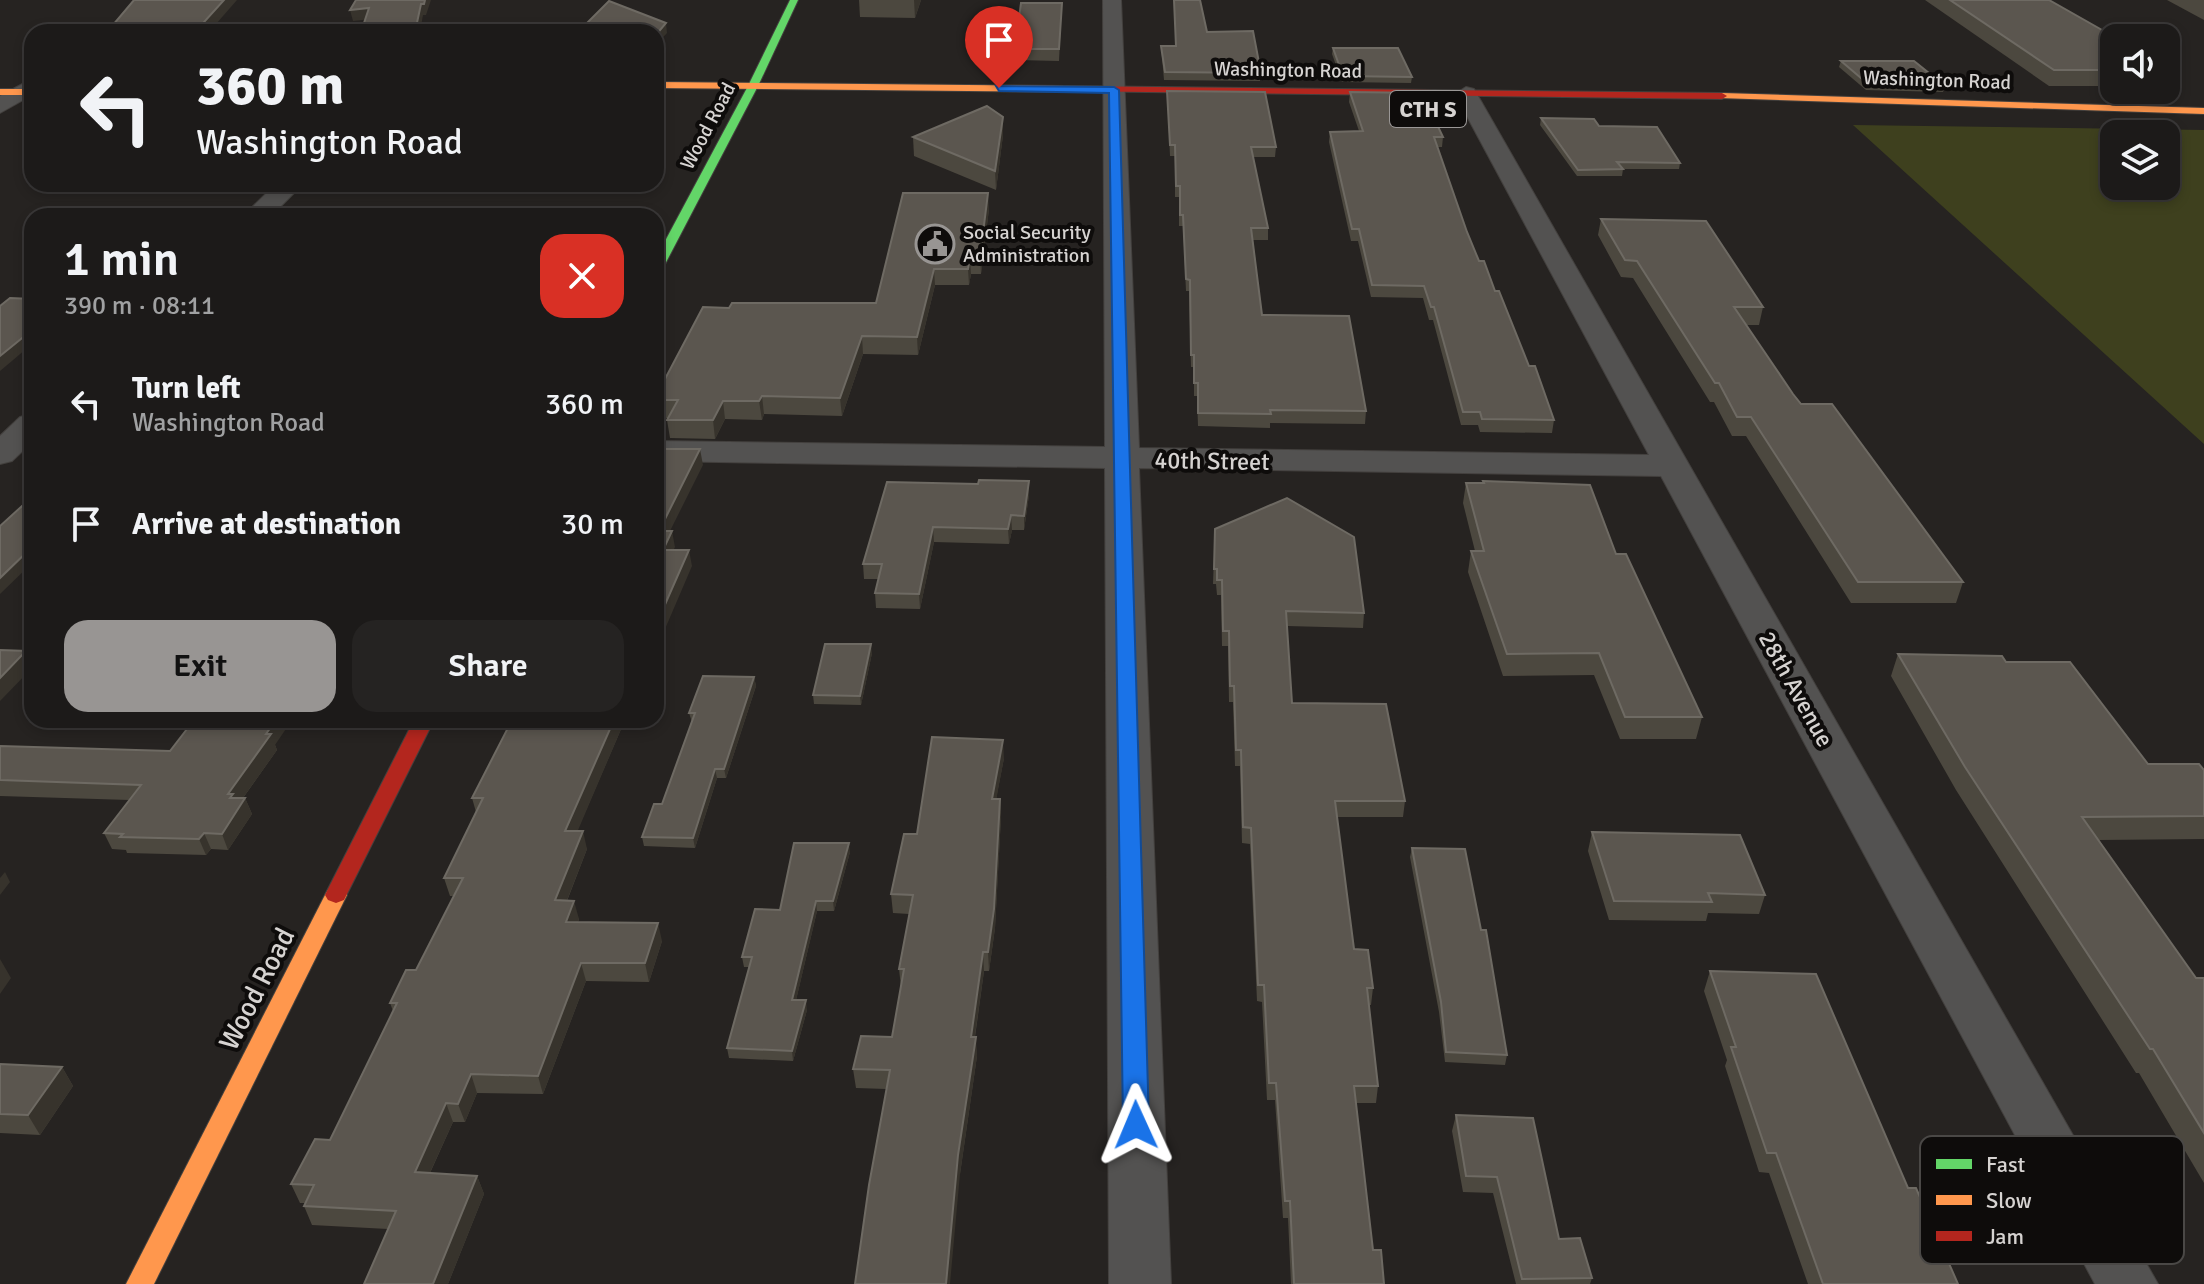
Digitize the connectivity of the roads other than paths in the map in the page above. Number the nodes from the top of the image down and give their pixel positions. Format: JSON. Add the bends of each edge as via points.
{"nodes":[{"id":1,"x":794,"y":0,"type":"edge"},
{"id":2,"x":1112,"y":0,"type":"edge"},
{"id":3,"x":0,"y":76,"type":"edge"},
{"id":4,"x":24,"y":84,"type":"edge"},
{"id":5,"x":664,"y":86,"type":"edge"},
{"id":6,"x":24,"y":87,"type":"edge"},
{"id":7,"x":24,"y":90,"type":"edge"},
{"id":8,"x":0,"y":92,"type":"edge"},
{"id":9,"x":749,"y":93,"type":"junction"},
{"id":10,"x":664,"y":98,"type":"edge"},
{"id":11,"x":1114,"y":99,"type":"junction"},
{"id":12,"x":1470,"y":102,"type":"junction"},
{"id":13,"x":0,"y":106,"type":"edge"},
{"id":14,"x":2204,"y":111,"type":"edge"},
{"id":15,"x":282,"y":192,"type":"edge"},
{"id":16,"x":265,"y":208,"type":"edge"},
{"id":17,"x":664,"y":255,"type":"edge"},
{"id":18,"x":664,"y":451,"type":"edge"},
{"id":19,"x":1120,"y":460,"type":"junction"},
{"id":20,"x":1671,"y":466,"type":"junction"},
{"id":21,"x":420,"y":728,"type":"edge"},
{"id":22,"x":2044,"y":1136,"type":"edge"},
{"id":23,"x":2116,"y":1264,"type":"edge"},
{"id":24,"x":140,"y":1284,"type":"edge"},
{"id":25,"x":1140,"y":1284,"type":"edge"},
{"id":26,"x":2127,"y":1284,"type":"edge"}],
"edges":[{"from":1,"to":9,"type":"main road","name":"Wood Road"},
{"from":2,"to":11,"type":"street"},
{"from":3,"to":4,"type":"main road"},
{"from":5,"to":9,"type":"main road","name":"Washington Road","number":"CTH S"},
{"from":6,"to":8,"type":"main road"},
{"from":7,"to":13,"type":"street"},
{"from":9,"to":10,"type":"main road","name":"Washington Road","number":"CTH S"},
{"from":9,"to":11,"type":"main road","name":"Washington Road","number":"CTH S"},
{"from":9,"to":17,"type":"main road","name":"Wood Road"},
{"from":11,"to":12,"type":"main road","name":"Washington Road","number":"CTH S"},
{"from":11,"to":19,"type":"street"},
{"from":12,"to":14,"type":"main road","name":"Washington Road","number":"CTH S","via":[[1783,97]]},
{"from":12,"to":20,"type":"street","name":"28th Avenue"},
{"from":15,"to":16,"type":"street"},
{"from":18,"to":19,"type":"street","name":"40th Street"},
{"from":19,"to":20,"type":"street","name":"40th Street"},
{"from":19,"to":25,"type":"street"},
{"from":20,"to":22,"type":"street","name":"28th Avenue"},
{"from":21,"to":24,"type":"main road","name":"Wood Road"},
{"from":23,"to":26,"type":"street","name":"28th Avenue"}]}
